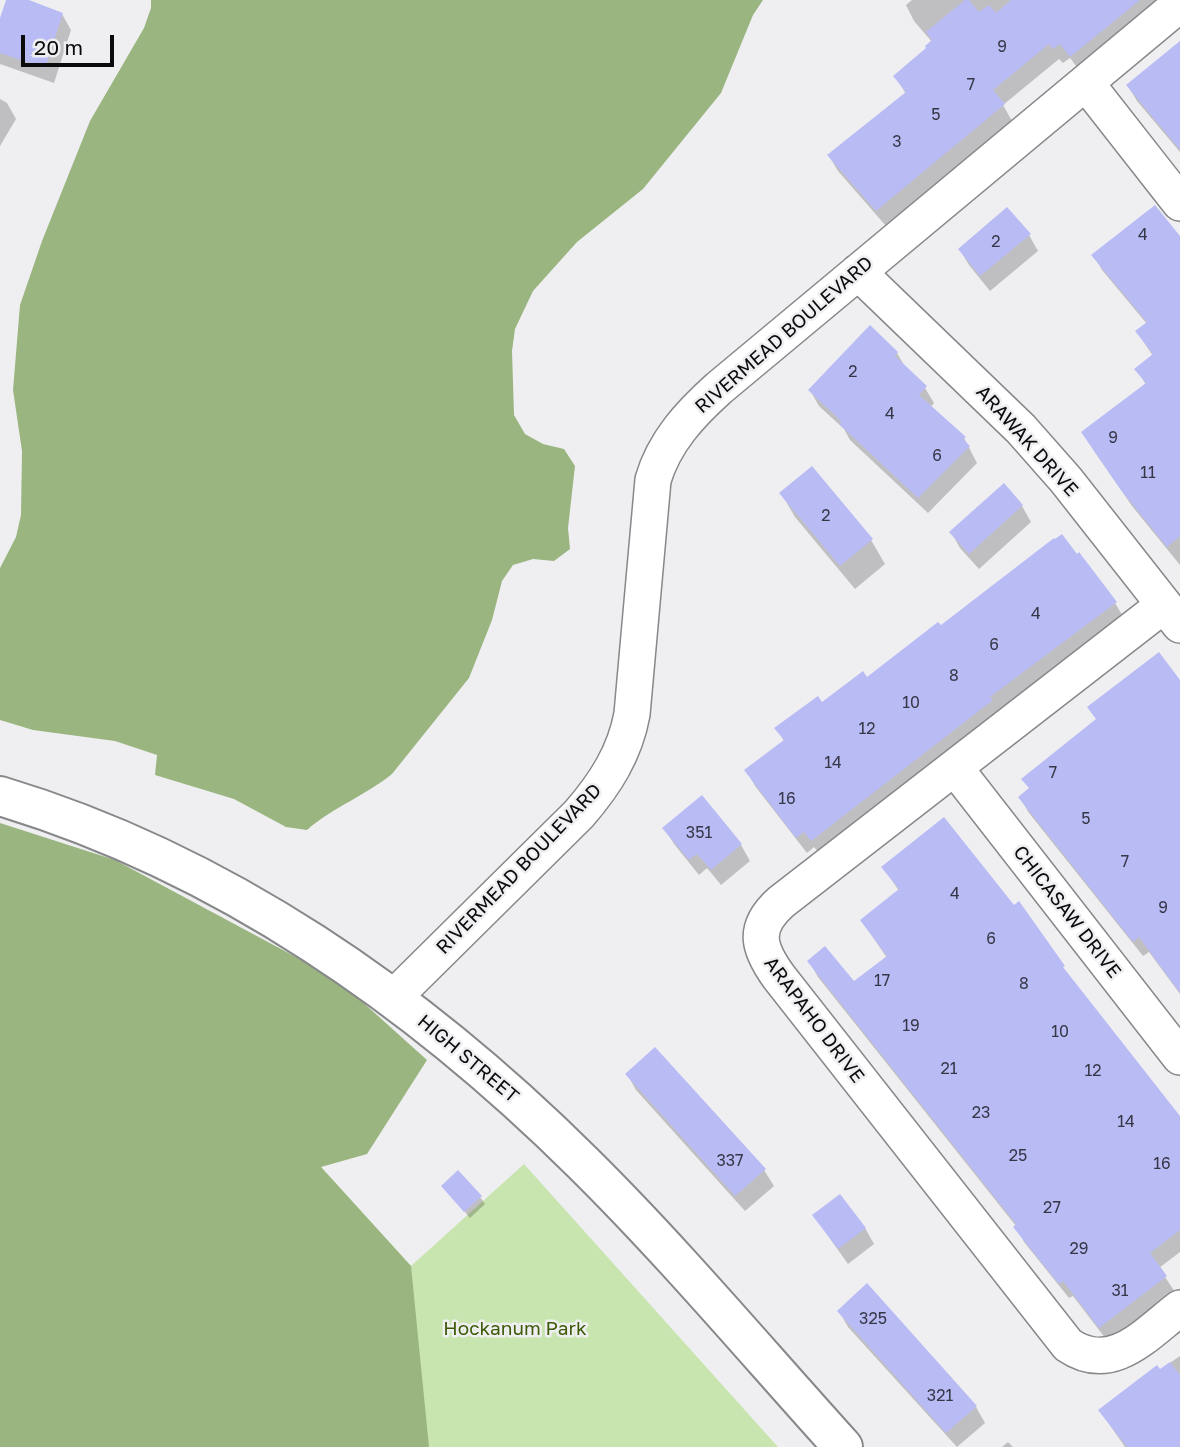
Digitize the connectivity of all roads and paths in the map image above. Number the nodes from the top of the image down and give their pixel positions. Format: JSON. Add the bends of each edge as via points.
{"nodes":[{"id":1,"x":1180,"y":4,"type":"edge"},
{"id":2,"x":1086,"y":83,"type":"junction"},
{"id":3,"x":1180,"y":204,"type":"edge"},
{"id":4,"x":858,"y":272,"type":"junction"},
{"id":5,"x":1172,"y":615,"type":"edge"},
{"id":6,"x":955,"y":768,"type":"junction"},
{"id":7,"x":0,"y":796,"type":"edge"},
{"id":8,"x":393,"y":998,"type":"junction"},
{"id":9,"x":1180,"y":1057,"type":"edge"},
{"id":10,"x":1180,"y":1308,"type":"edge"},
{"id":11,"x":843,"y":1447,"type":"edge"}],
"edges":[{"from":1,"to":2,"type":"street","name":"RIVERMEAD BOULEVARD"},
{"from":2,"to":3,"type":"street"},
{"from":2,"to":4,"type":"street","name":"RIVERMEAD BOULEVARD"},
{"from":4,"to":5,"type":"street","name":"ARAWAK DRIVE","via":[[1021,429]]},
{"from":4,"to":8,"type":"street","name":"RIVERMEAD BOULEVARD","via":[[700,406],[667,446],[651,493],[632,714],[615,765],[579,814]]},
{"from":5,"to":6,"type":"street","name":"ARAPAHO DRIVE"},
{"from":6,"to":9,"type":"street","name":"CHICASAW DRIVE"},
{"from":6,"to":10,"type":"street","name":"ARAPAHO DRIVE","via":[[773,909],[761,930],[765,955],[1068,1345],[1089,1356],[1112,1355]]},
{"from":7,"to":8,"type":"main road","name":"HIGH STREET","via":[[81,825],[196,877],[315,944]]},
{"from":8,"to":11,"type":"main road","name":"HIGH STREET","via":[[495,1080],[584,1163]]}]}
